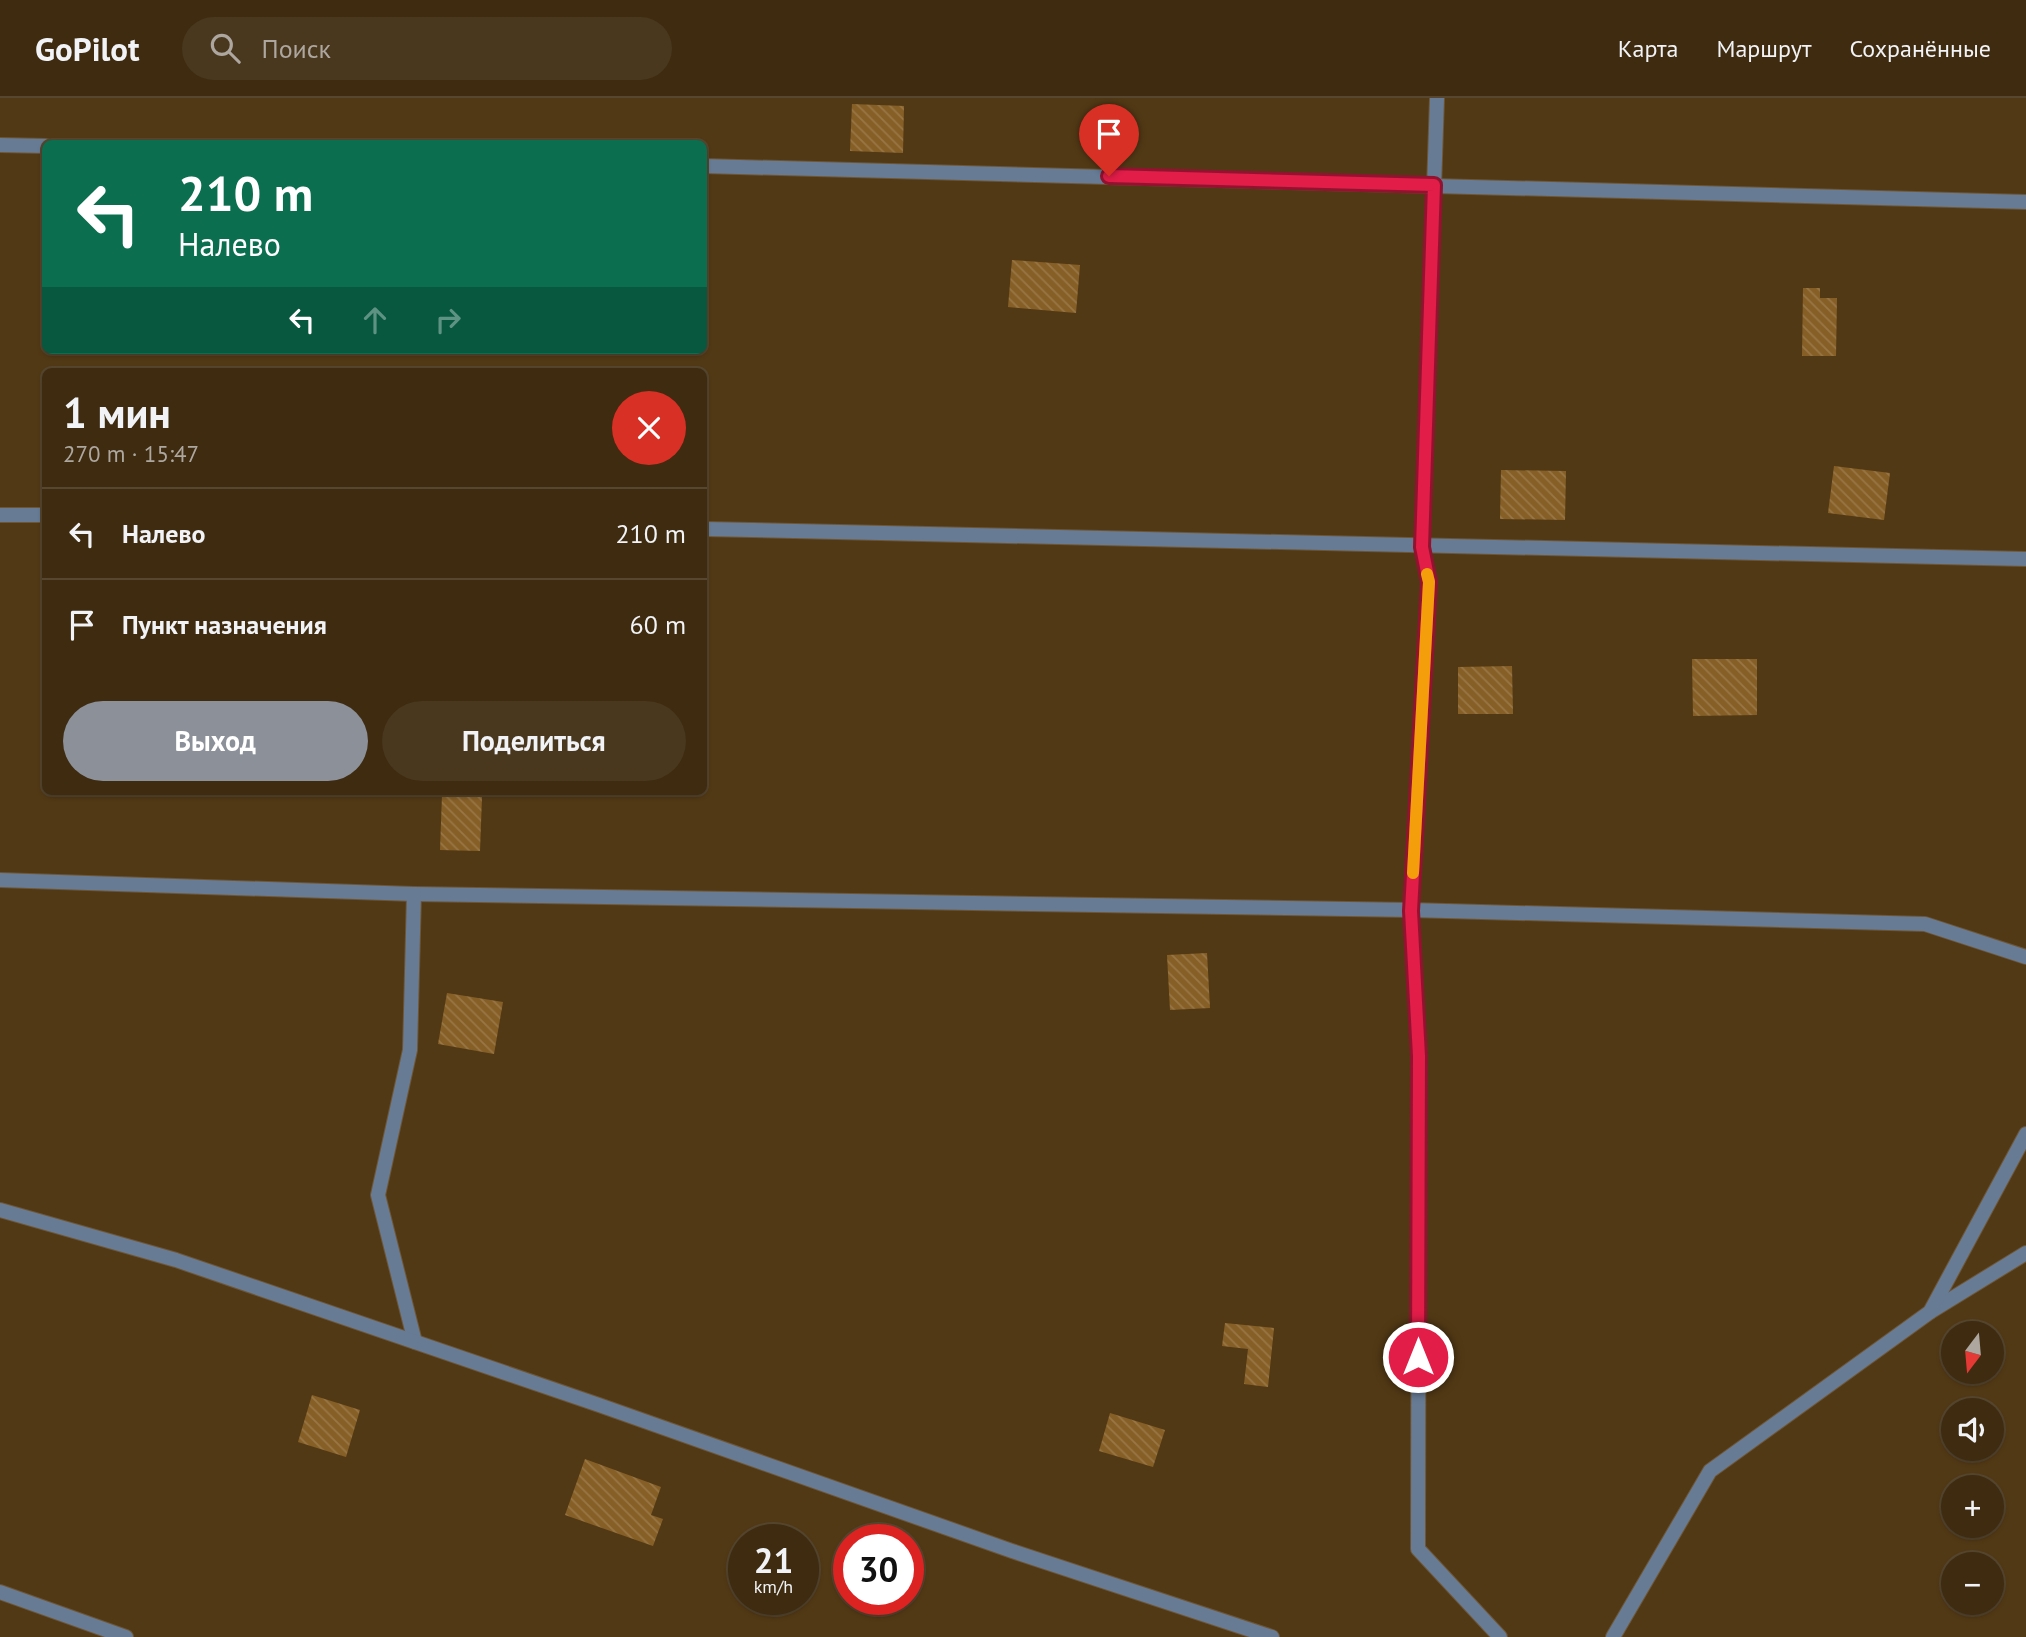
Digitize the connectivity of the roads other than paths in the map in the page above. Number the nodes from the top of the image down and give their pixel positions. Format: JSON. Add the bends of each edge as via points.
{"nodes":[{"id":1,"x":1437,"y":98,"type":"edge"},
{"id":2,"x":0,"y":145,"type":"edge"},
{"id":3,"x":42,"y":146,"type":"edge"},
{"id":4,"x":707,"y":166,"type":"edge"},
{"id":5,"x":1434,"y":185,"type":"junction"},
{"id":6,"x":2026,"y":202,"type":"edge"},
{"id":7,"x":0,"y":515,"type":"edge"},
{"id":8,"x":42,"y":515,"type":"edge"},
{"id":9,"x":707,"y":529,"type":"edge"},
{"id":10,"x":1422,"y":547,"type":"junction"},
{"id":11,"x":2026,"y":559,"type":"edge"},
{"id":12,"x":0,"y":880,"type":"edge"},
{"id":13,"x":414,"y":894,"type":"junction"},
{"id":14,"x":1411,"y":911,"type":"junction"},
{"id":15,"x":2026,"y":957,"type":"edge"},
{"id":16,"x":2026,"y":1134,"type":"edge"},
{"id":17,"x":0,"y":1210,"type":"edge"},
{"id":18,"x":2026,"y":1253,"type":"edge"},
{"id":19,"x":1930,"y":1312,"type":"junction"},
{"id":20,"x":415,"y":1342,"type":"junction"},
{"id":21,"x":0,"y":1591,"type":"edge"},
{"id":22,"x":126,"y":1637,"type":"edge"},
{"id":23,"x":1272,"y":1637,"type":"edge"},
{"id":24,"x":1500,"y":1637,"type":"edge"},
{"id":25,"x":1614,"y":1637,"type":"edge"}],
"edges":[{"from":1,"to":5,"type":"street"},
{"from":2,"to":3,"type":"street"},
{"from":4,"to":5,"type":"street"},
{"from":5,"to":6,"type":"street"},
{"from":5,"to":10,"type":"street"},
{"from":7,"to":8,"type":"street"},
{"from":9,"to":10,"type":"street"},
{"from":10,"to":11,"type":"street"},
{"from":10,"to":14,"type":"street","via":[[1429,582]]},
{"from":12,"to":13,"type":"street"},
{"from":13,"to":14,"type":"street"},
{"from":13,"to":20,"type":"street","via":[[410,1050],[379,1195]]},
{"from":14,"to":15,"type":"street","via":[[1925,925]]},
{"from":14,"to":24,"type":"street","via":[[1419,1056],[1418,1549]]},
{"from":16,"to":19,"type":"street"},
{"from":17,"to":20,"type":"street","via":[[176,1260]]},
{"from":18,"to":19,"type":"street"},
{"from":19,"to":25,"type":"street","via":[[1710,1471]]},
{"from":20,"to":23,"type":"street"},
{"from":21,"to":22,"type":"street"}]}
